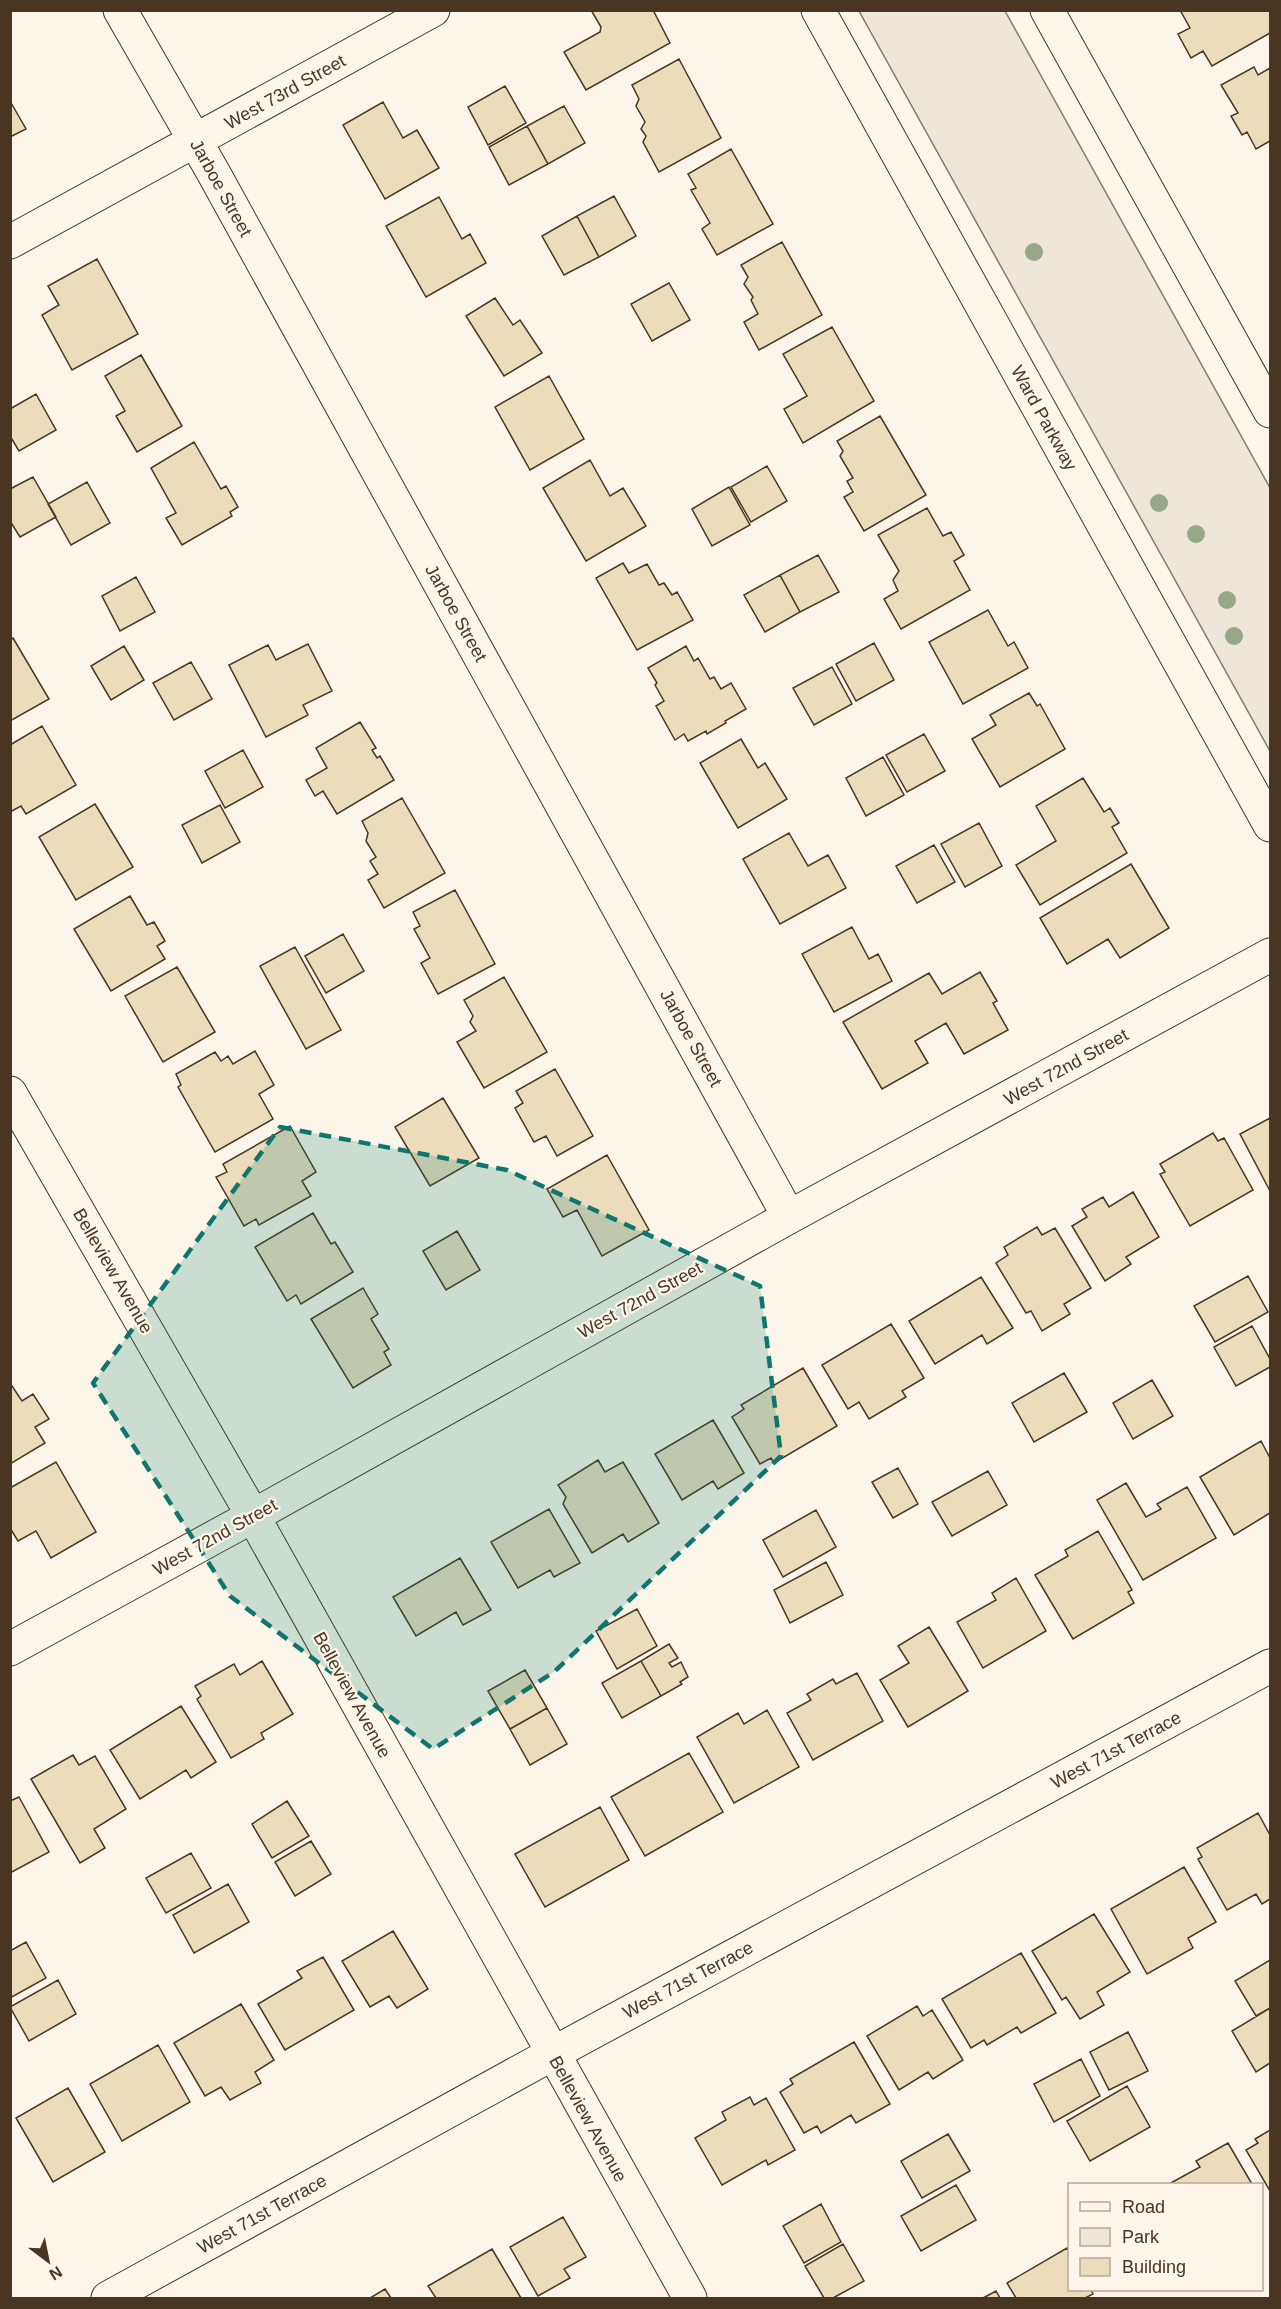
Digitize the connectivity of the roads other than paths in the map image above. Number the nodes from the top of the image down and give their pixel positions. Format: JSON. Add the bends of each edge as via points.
{"nodes":[{"id":1,"x":120,"y":10,"type":"edge"},
{"id":2,"x":433,"y":10,"type":"edge"},
{"id":3,"x":818,"y":10,"type":"edge"},
{"id":4,"x":1047,"y":10,"type":"edge"},
{"id":5,"x":195,"y":141,"type":"junction"},
{"id":6,"x":10,"y":242,"type":"edge"},
{"id":7,"x":1270,"y":411,"type":"edge"},
{"id":8,"x":1270,"y":825,"type":"edge"},
{"id":9,"x":1270,"y":955,"type":"edge"},
{"id":10,"x":10,"y":1093,"type":"edge"},
{"id":11,"x":789,"y":1217,"type":"junction"},
{"id":12,"x":253,"y":1516,"type":"junction"},
{"id":13,"x":10,"y":1649,"type":"edge"},
{"id":14,"x":1270,"y":1666,"type":"edge"},
{"id":15,"x":552,"y":2054,"type":"junction"},
{"id":16,"x":108,"y":2298,"type":"edge"},
{"id":17,"x":690,"y":2298,"type":"edge"}],
"edges":[{"from":1,"to":5,"type":"street","name":"Jarboe Street"},
{"from":2,"to":5,"type":"street","name":"West 73rd Street"},
{"from":3,"to":8,"type":"street","name":"Ward Parkway"},
{"from":4,"to":7,"type":"street"},
{"from":5,"to":6,"type":"street","name":"West 73rd Street"},
{"from":5,"to":11,"type":"street","name":"Jarboe Street"},
{"from":9,"to":11,"type":"street","name":"West 72nd Street"},
{"from":10,"to":12,"type":"street","name":"Belleview Avenue"},
{"from":11,"to":12,"type":"street","name":"West 72nd Street"},
{"from":12,"to":13,"type":"street","name":"West 72nd Street"},
{"from":12,"to":15,"type":"street","name":"Belleview Avenue"},
{"from":14,"to":15,"type":"street","name":"West 71st Terrace"},
{"from":15,"to":16,"type":"street","name":"West 71st Terrace"},
{"from":15,"to":17,"type":"street","name":"Belleview Avenue"}]}
